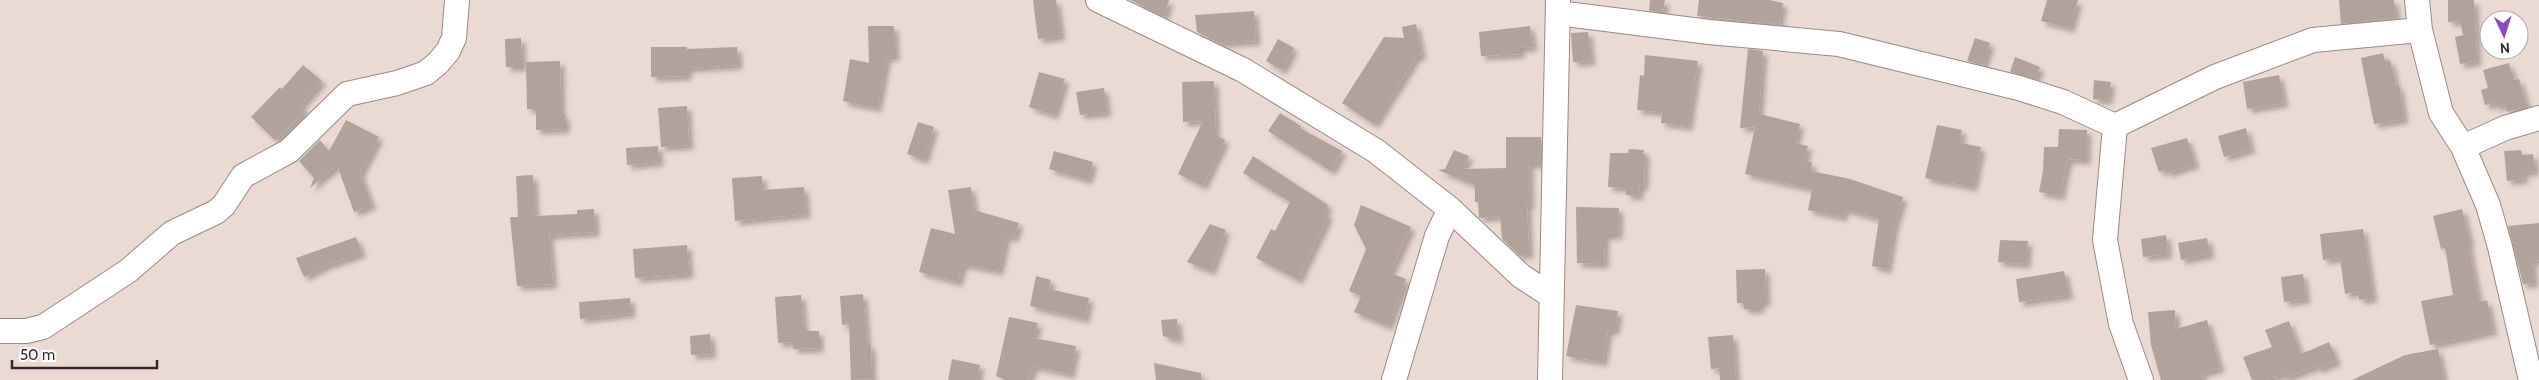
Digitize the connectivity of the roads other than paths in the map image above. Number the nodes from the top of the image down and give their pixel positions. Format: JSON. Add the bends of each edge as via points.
{"nodes":[{"id":1,"x":457,"y":0,"type":"edge"},
{"id":2,"x":1098,"y":0,"type":"edge"},
{"id":3,"x":2417,"y":0,"type":"edge"},
{"id":4,"x":1558,"y":7,"type":"edge"},
{"id":5,"x":2420,"y":30,"type":"junction"},
{"id":6,"x":2539,"y":118,"type":"edge"},
{"id":7,"x":2115,"y":126,"type":"junction"},
{"id":8,"x":2463,"y":147,"type":"junction"},
{"id":9,"x":1450,"y":209,"type":"junction"},
{"id":10,"x":1552,"y":296,"type":"junction"},
{"id":11,"x":0,"y":331,"type":"edge"},
{"id":12,"x":1394,"y":380,"type":"edge"},
{"id":13,"x":1550,"y":380,"type":"edge"},
{"id":14,"x":2141,"y":380,"type":"edge"},
{"id":15,"x":2531,"y":380,"type":"edge"}],
"edges":[{"from":1,"to":11,"type":"street","via":[[454,38],[443,57],[426,72],[347,94],[289,151],[243,176],[216,212],[172,233],[128,272],[43,327]]},
{"from":2,"to":9,"type":"street","via":[[1243,70],[1376,150]]},
{"from":3,"to":5,"type":"street"},
{"from":4,"to":7,"type":"street","via":[[1709,32],[1838,44],[2019,88],[2063,102]]},
{"from":4,"to":10,"type":"street"},
{"from":5,"to":7,"type":"street","via":[[2313,40],[2215,77]]},
{"from":5,"to":8,"type":"street","via":[[2441,113]]},
{"from":6,"to":8,"type":"street","via":[[2505,128]]},
{"from":7,"to":14,"type":"street","via":[[2105,240],[2121,324]]},
{"from":8,"to":15,"type":"street","via":[[2488,205]]},
{"from":9,"to":10,"type":"street","via":[[1521,276]]},
{"from":9,"to":12,"type":"street","via":[[1437,236]]},
{"from":10,"to":13,"type":"street"}]}
